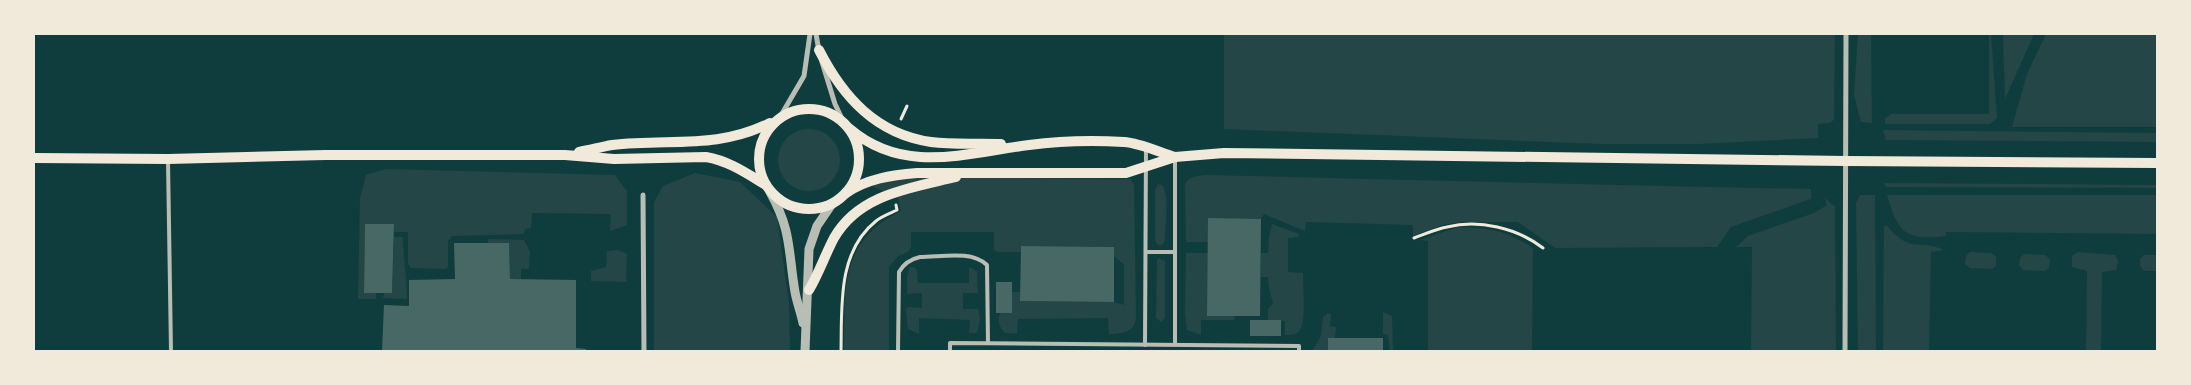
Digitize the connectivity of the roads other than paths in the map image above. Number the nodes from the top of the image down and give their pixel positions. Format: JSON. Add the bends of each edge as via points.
{"nodes":[{"id":1,"x":810,"y":34,"type":"edge"},
{"id":2,"x":816,"y":34,"type":"edge"},
{"id":3,"x":1846,"y":34,"type":"edge"},
{"id":4,"x":819,"y":50,"type":"junction"},
{"id":5,"x":778,"y":118,"type":"junction"},
{"id":6,"x":847,"y":126,"type":"junction"},
{"id":7,"x":1032,"y":144,"type":"junction"},
{"id":8,"x":1146,"y":148,"type":"junction"},
{"id":9,"x":565,"y":155,"type":"junction"},
{"id":10,"x":1175,"y":157,"type":"junction"},
{"id":11,"x":34,"y":158,"type":"edge"},
{"id":12,"x":168,"y":159,"type":"junction"},
{"id":13,"x":1846,"y":162,"type":"junction"},
{"id":14,"x":2157,"y":163,"type":"edge"},
{"id":15,"x":1146,"y":166,"type":"junction"},
{"id":16,"x":969,"y":174,"type":"junction"},
{"id":17,"x":768,"y":188,"type":"junction"},
{"id":18,"x":846,"y":193,"type":"junction"},
{"id":19,"x":643,"y":195,"type":"dead end"},
{"id":20,"x":832,"y":204,"type":"junction"},
{"id":21,"x":1146,"y":252,"type":"junction"},
{"id":22,"x":1175,"y":252,"type":"junction"},
{"id":23,"x":809,"y":290,"type":"junction"},
{"id":24,"x":805,"y":328,"type":"junction"},
{"id":25,"x":988,"y":343,"type":"junction"},
{"id":26,"x":1175,"y":344,"type":"junction"},
{"id":27,"x":1145,"y":345,"type":"junction"},
{"id":28,"x":170,"y":351,"type":"edge"},
{"id":29,"x":644,"y":351,"type":"edge"},
{"id":30,"x":805,"y":351,"type":"edge"},
{"id":31,"x":898,"y":351,"type":"edge"},
{"id":32,"x":950,"y":351,"type":"edge"},
{"id":33,"x":1299,"y":351,"type":"edge"},
{"id":34,"x":1845,"y":351,"type":"edge"}],
"edges":[{"from":1,"to":5,"type":"street","via":[[804,76]]},
{"from":2,"to":4,"type":"street"},
{"from":3,"to":13,"type":"street"},
{"from":4,"to":6,"type":"street","via":[[825,76]]},
{"from":4,"to":7,"type":"main road","via":[[831,73],[856,106],[872,120],[896,132],[932,142]]},
{"from":5,"to":6,"type":"main road","via":[[790,111],[806,108],[838,117]]},
{"from":5,"to":9,"type":"main road","via":[[755,130],[720,140],[613,145]]},
{"from":5,"to":17,"type":"main road","via":[[765,132],[759,146],[758,162]]},
{"from":6,"to":7,"type":"main road","via":[[876,147],[912,158],[937,158]]},
{"from":6,"to":18,"type":"main road","via":[[858,145],[860,162]]},
{"from":7,"to":8,"type":"main road","via":[[1126,142]]},
{"from":8,"to":10,"type":"main road"},
{"from":8,"to":15,"type":"lane"},
{"from":9,"to":12,"type":"main road"},
{"from":9,"to":17,"type":"main road","via":[[614,159],[713,158],[734,165]]},
{"from":10,"to":13,"type":"main road","via":[[1224,152]]},
{"from":10,"to":15,"type":"main road"},
{"from":10,"to":22,"type":"lane"},
{"from":11,"to":12,"type":"main road"},
{"from":12,"to":28,"type":"lane"},
{"from":13,"to":14,"type":"main road"},
{"from":13,"to":34,"type":"street"},
{"from":15,"to":16,"type":"main road","via":[[1126,173]]},
{"from":15,"to":21,"type":"lane"},
{"from":16,"to":18,"type":"main road","via":[[894,175],[858,185]]},
{"from":16,"to":23,"type":"main road","via":[[892,194],[855,212],[834,238]]},
{"from":17,"to":20,"type":"main road","via":[[782,202],[798,208],[815,209]]},
{"from":17,"to":24,"type":"street","via":[[786,224],[795,293]]},
{"from":18,"to":20,"type":"main road"},
{"from":19,"to":29,"type":"street"},
{"from":20,"to":23,"type":"street","via":[[809,249]]},
{"from":21,"to":22,"type":"lane"},
{"from":21,"to":27,"type":"lane"},
{"from":22,"to":26,"type":"lane"},
{"from":23,"to":24,"type":"street"},
{"from":24,"to":30,"type":"street"},
{"from":25,"to":27,"type":"lane"},
{"from":25,"to":31,"type":"lane","via":[[987,265],[974,256],[920,257],[907,262],[899,272]]},
{"from":25,"to":32,"type":"lane","via":[[950,343]]},
{"from":26,"to":27,"type":"lane"},
{"from":26,"to":33,"type":"lane","via":[[1299,346]]}]}
